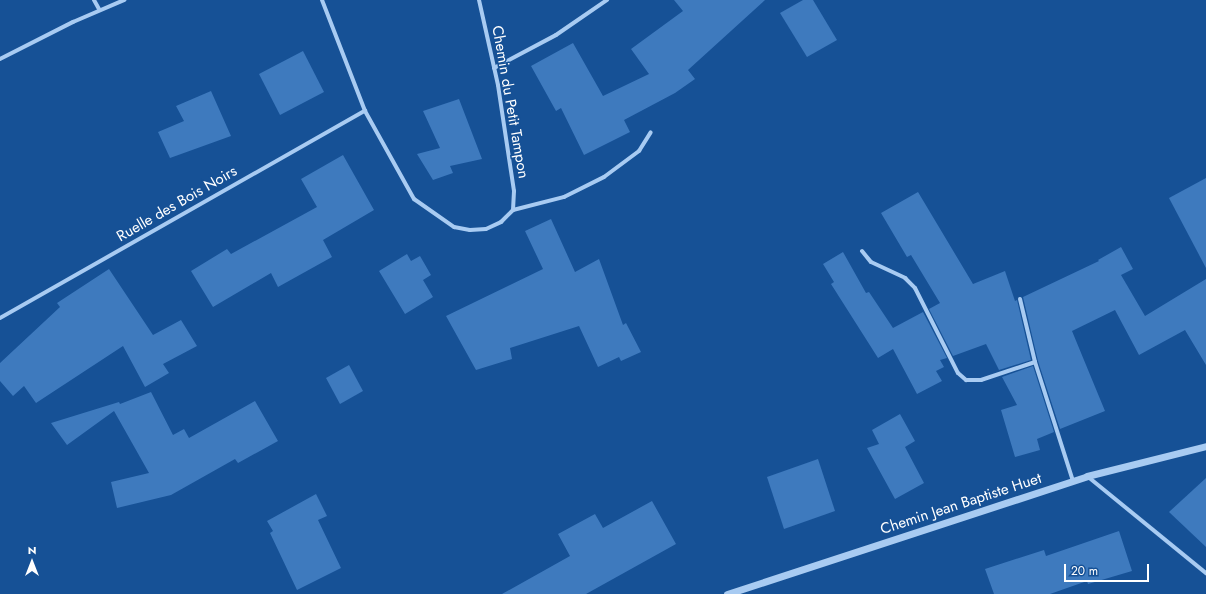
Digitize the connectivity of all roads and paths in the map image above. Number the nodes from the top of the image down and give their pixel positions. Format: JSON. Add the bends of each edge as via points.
{"nodes":[{"id":1,"x":94,"y":0,"type":"edge"},
{"id":2,"x":124,"y":0,"type":"edge"},
{"id":3,"x":322,"y":0,"type":"edge"},
{"id":4,"x":479,"y":0,"type":"edge"},
{"id":5,"x":607,"y":0,"type":"edge"},
{"id":6,"x":99,"y":9,"type":"junction"},
{"id":7,"x":0,"y":58,"type":"edge"},
{"id":8,"x":494,"y":68,"type":"junction"},
{"id":9,"x":365,"y":111,"type":"junction"},
{"id":10,"x":651,"y":132,"type":"dead end"},
{"id":11,"x":513,"y":210,"type":"junction"},
{"id":12,"x":862,"y":251,"type":"dead end"},
{"id":13,"x":1020,"y":299,"type":"dead end"},
{"id":14,"x":0,"y":318,"type":"edge"},
{"id":15,"x":1035,"y":362,"type":"junction"},
{"id":16,"x":1206,"y":446,"type":"edge"},
{"id":17,"x":1087,"y":476,"type":"junction"},
{"id":18,"x":1072,"y":481,"type":"junction"},
{"id":19,"x":1206,"y":573,"type":"edge"},
{"id":20,"x":727,"y":594,"type":"edge"}],
"edges":[{"from":1,"to":6,"type":"street"},
{"from":2,"to":6,"type":"street"},
{"from":3,"to":9,"type":"street"},
{"from":4,"to":8,"type":"street","name":"Chemin du Petit Tampon"},
{"from":5,"to":8,"type":"street","via":[[556,35]]},
{"from":6,"to":7,"type":"street"},
{"from":8,"to":11,"type":"street","name":"Chemin du Petit Tampon","via":[[512,170]]},
{"from":9,"to":11,"type":"street","via":[[414,199],[454,227],[486,229],[501,222]]},
{"from":9,"to":14,"type":"street","name":"Ruelle des Bois Noirs"},
{"from":10,"to":11,"type":"street","via":[[639,151],[604,177],[564,197]]},
{"from":12,"to":15,"type":"street","via":[[871,262],[905,278],[914,288],[958,373],[966,380],[981,380]]},
{"from":13,"to":15,"type":"street"},
{"from":15,"to":18,"type":"street"},
{"from":16,"to":17,"type":"street","name":"Chemin Jean Baptiste Huet"},
{"from":17,"to":18,"type":"street","name":"Chemin Jean Baptiste Huet"},
{"from":17,"to":19,"type":"street"},
{"from":18,"to":20,"type":"street","name":"Chemin Jean Baptiste Huet"}]}
